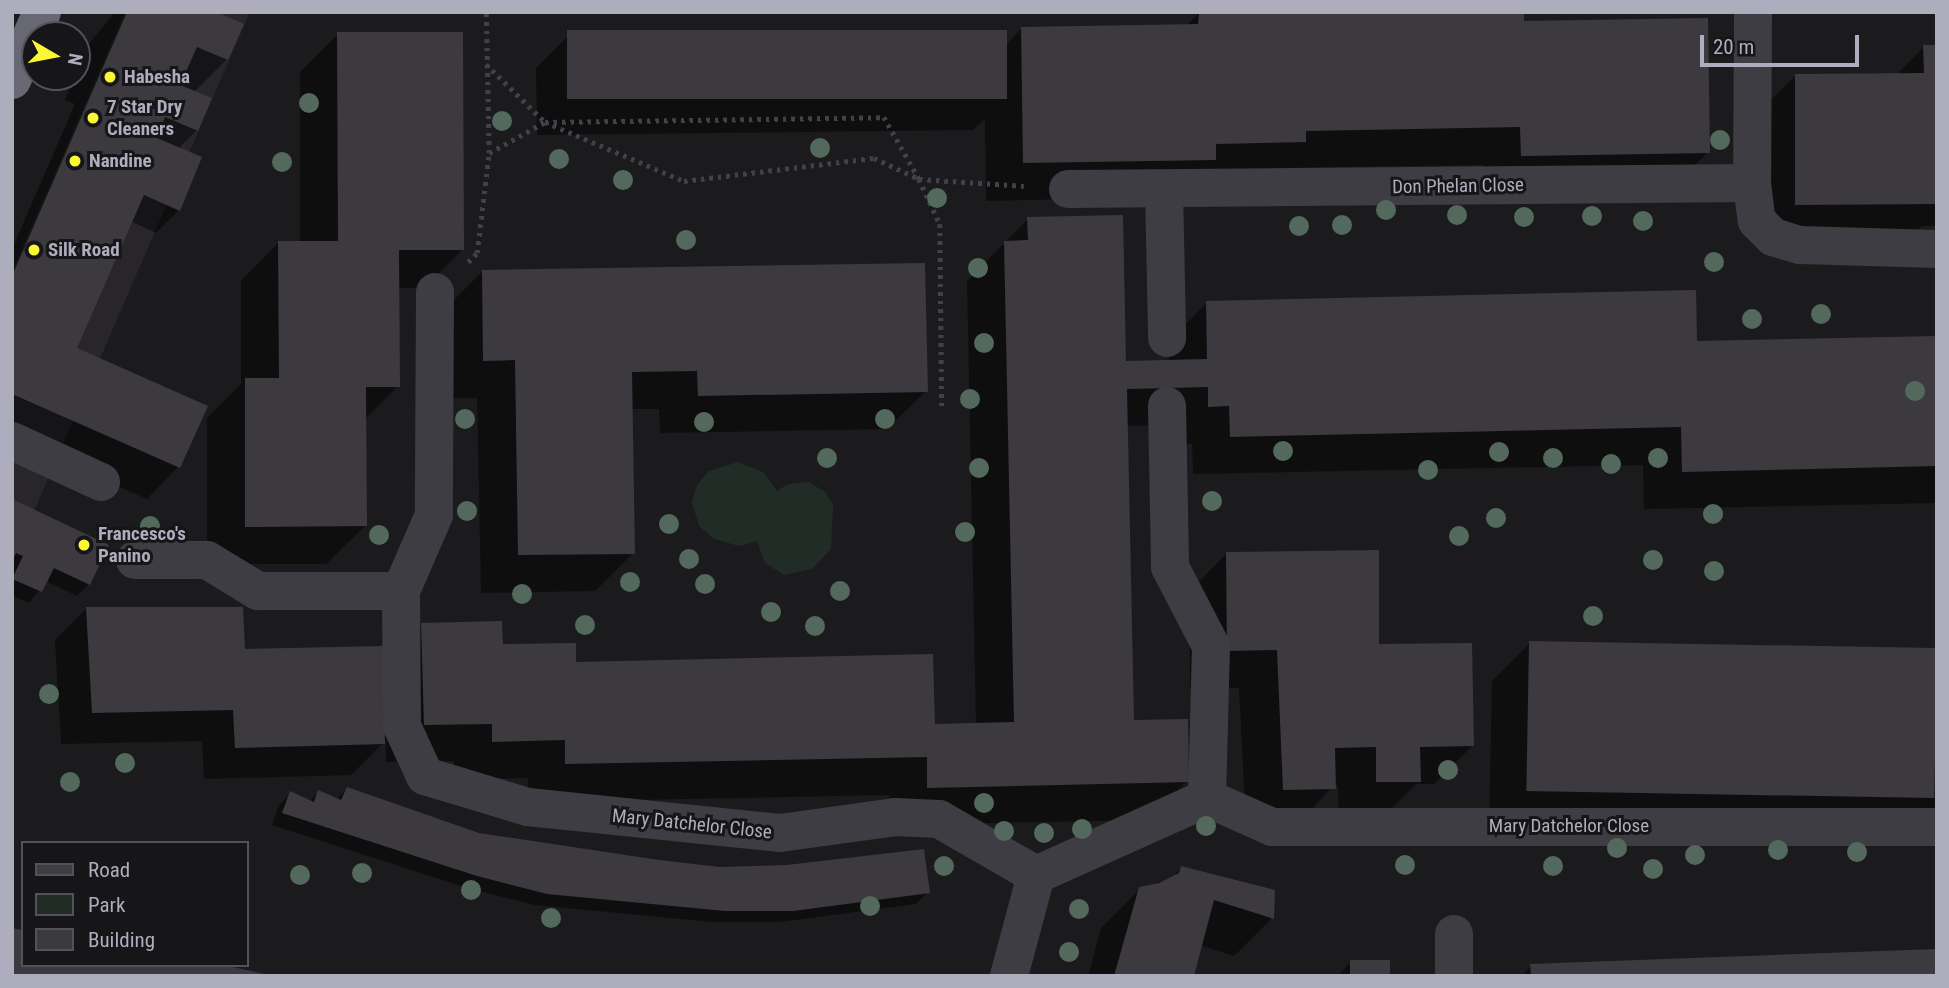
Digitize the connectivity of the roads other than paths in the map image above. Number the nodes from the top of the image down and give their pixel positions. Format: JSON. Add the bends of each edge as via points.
{"nodes":[{"id":1,"x":42,"y":12,"type":"edge"},
{"id":2,"x":1753,"y":12,"type":"edge"},
{"id":3,"x":12,"y":80,"type":"edge"},
{"id":4,"x":1752,"y":183,"type":"junction"},
{"id":5,"x":1068,"y":189,"type":"road end"},
{"id":6,"x":1164,"y":189,"type":"junction"},
{"id":7,"x":1937,"y":249,"type":"edge"},
{"id":8,"x":435,"y":292,"type":"road end"},
{"id":9,"x":1167,"y":338,"type":"dead end"},
{"id":10,"x":1167,"y":406,"type":"dead end"},
{"id":11,"x":12,"y":441,"type":"edge"},
{"id":12,"x":101,"y":482,"type":"dead end"},
{"id":13,"x":135,"y":561,"type":"dead end"},
{"id":14,"x":401,"y":591,"type":"junction"},
{"id":15,"x":1207,"y":798,"type":"junction"},
{"id":16,"x":1937,"y":827,"type":"edge"},
{"id":17,"x":1036,"y":875,"type":"junction"},
{"id":18,"x":1454,"y":934,"type":"dead end"},
{"id":19,"x":1009,"y":976,"type":"edge"},
{"id":20,"x":1454,"y":976,"type":"edge"}],
"edges":[{"from":1,"to":3,"type":"highway"},
{"from":2,"to":4,"type":"street"},
{"from":4,"to":6,"type":"street","name":"Don Phelan Close"},
{"from":4,"to":7,"type":"street","via":[[1757,221],[1784,241],[1827,248]]},
{"from":5,"to":6,"type":"street","name":"Don Phelan Close"},
{"from":6,"to":9,"type":"street"},
{"from":8,"to":14,"type":"street","name":"Mary Datchelor Close","via":[[434,515]]},
{"from":10,"to":15,"type":"street","via":[[1170,567],[1211,646]]},
{"from":11,"to":12,"type":"street"},
{"from":13,"to":14,"type":"street","via":[[206,560],[258,591]]},
{"from":14,"to":17,"type":"street","name":"Mary Datchelor Close","via":[[402,726],[425,776],[528,807],[780,833],[895,817],[939,819]]},
{"from":15,"to":16,"type":"street","name":"Mary Datchelor Close","via":[[1272,827]]},
{"from":15,"to":17,"type":"street"},
{"from":17,"to":19,"type":"street"},
{"from":18,"to":20,"type":"street"}]}
